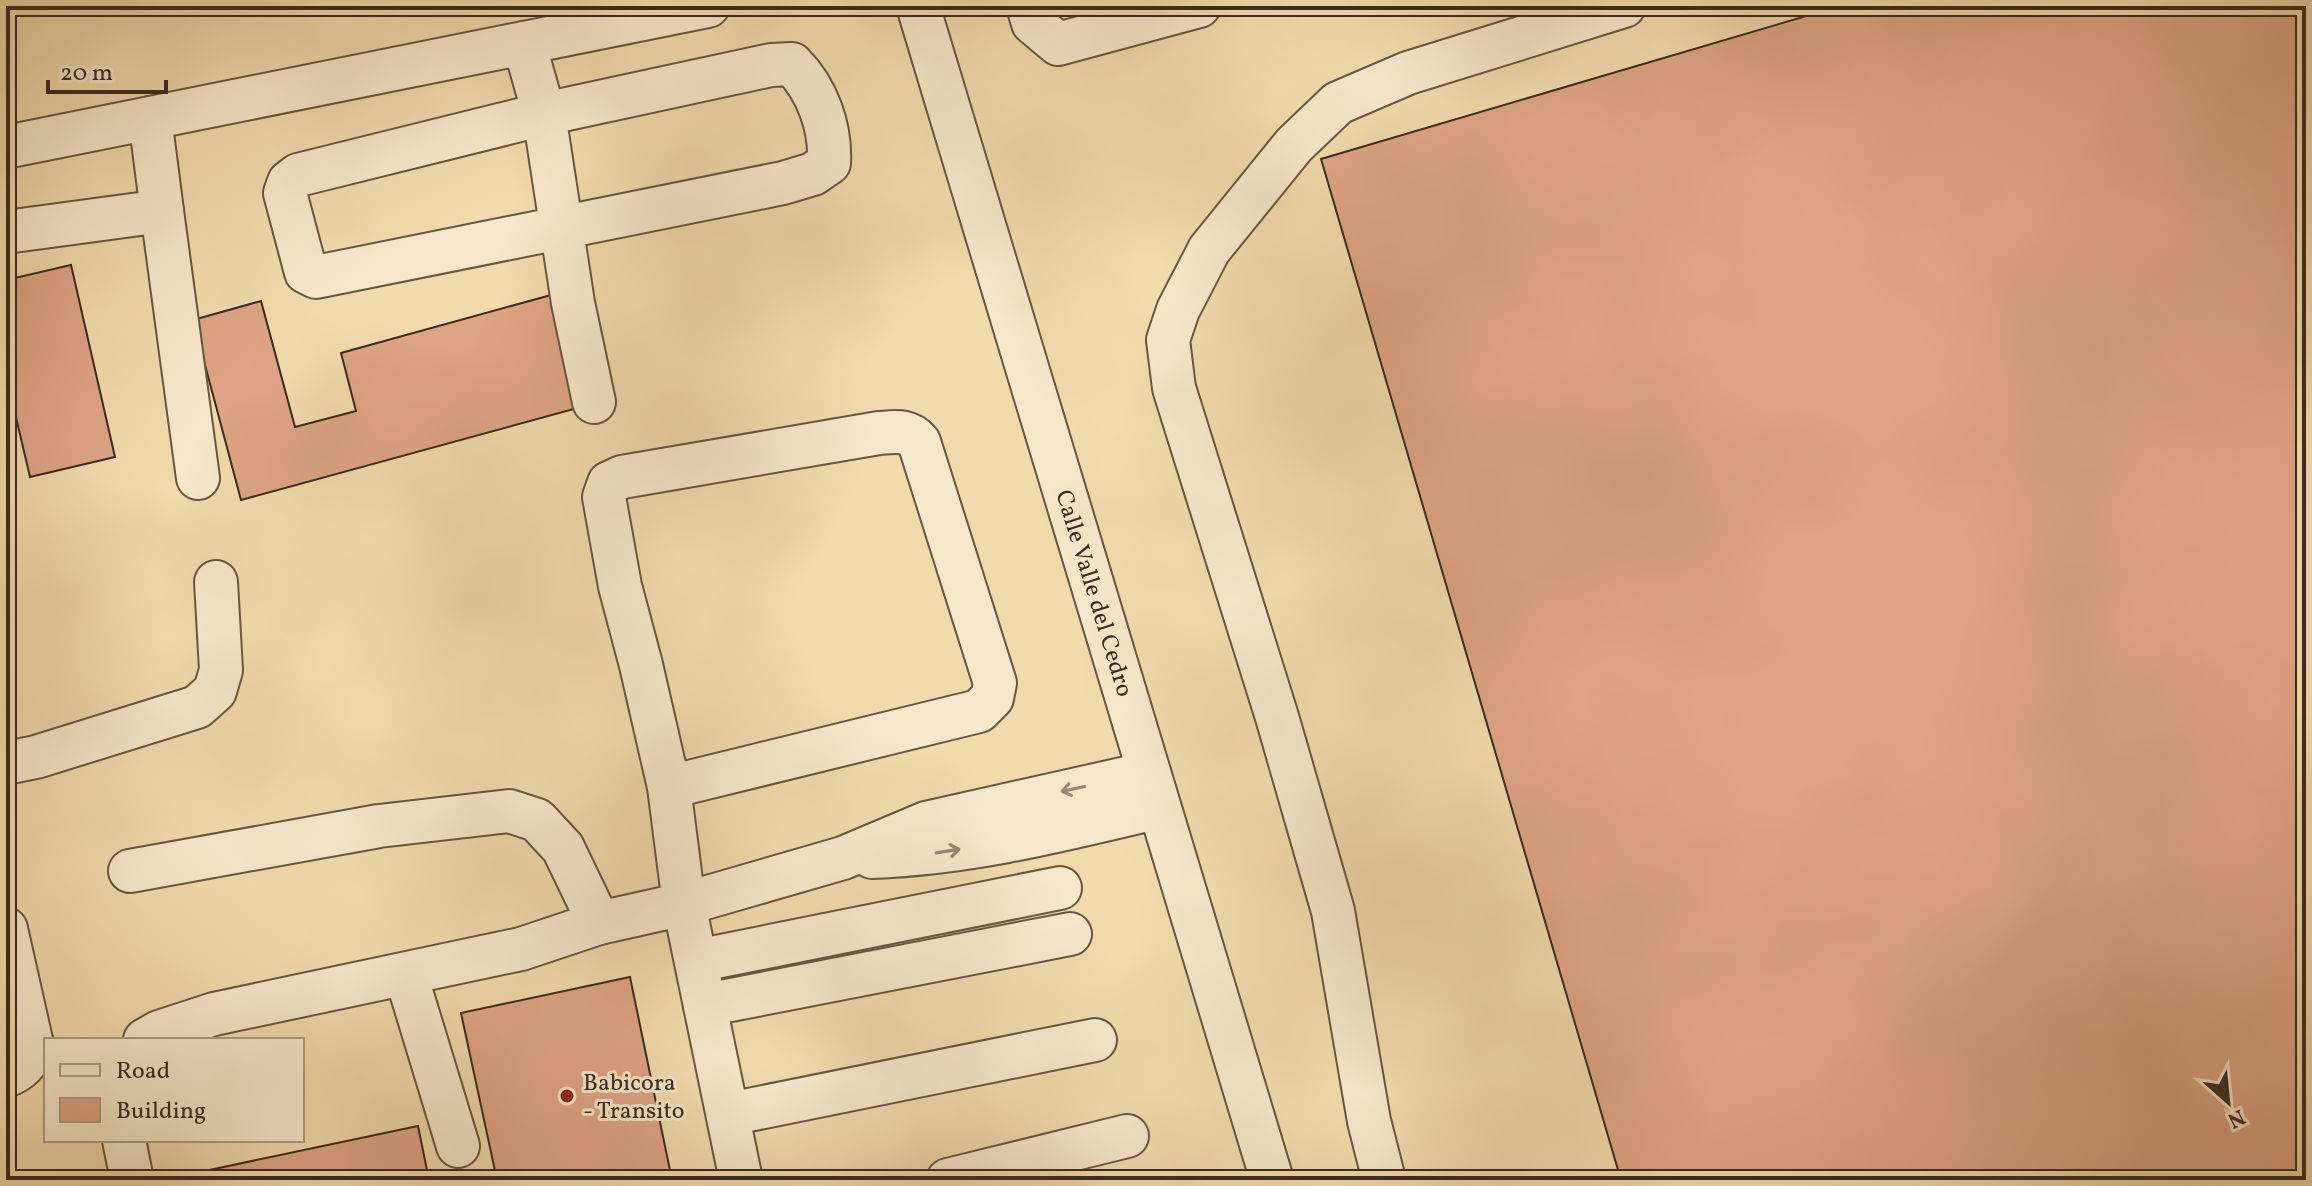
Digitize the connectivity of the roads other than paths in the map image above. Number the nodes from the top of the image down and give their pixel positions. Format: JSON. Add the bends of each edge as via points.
{"nodes":[{"id":1,"x":708,"y":6,"type":"edge"},
{"id":2,"x":918,"y":6,"type":"edge"},
{"id":3,"x":1028,"y":6,"type":"edge"},
{"id":4,"x":1199,"y":6,"type":"edge"},
{"id":5,"x":1624,"y":6,"type":"edge"},
{"id":6,"x":524,"y":43,"type":"junction"},
{"id":7,"x":544,"y":114,"type":"junction"},
{"id":8,"x":150,"y":118,"type":"junction"},
{"id":9,"x":6,"y":147,"type":"edge"},
{"id":10,"x":162,"y":211,"type":"junction"},
{"id":11,"x":561,"y":227,"type":"junction"},
{"id":12,"x":6,"y":232,"type":"edge"},
{"id":13,"x":594,"y":402,"type":"dead end"},
{"id":14,"x":198,"y":478,"type":"dead end"},
{"id":15,"x":216,"y":582,"type":"dead end"},
{"id":16,"x":6,"y":763,"type":"edge"},
{"id":17,"x":669,"y":787,"type":"junction"},
{"id":18,"x":1154,"y":790,"type":"junction"},
{"id":19,"x":130,"y":871,"type":"dead end"},
{"id":20,"x":1060,"y":888,"type":"dead end"},
{"id":21,"x":684,"y":904,"type":"junction"},
{"id":22,"x":599,"y":923,"type":"junction"},
{"id":23,"x":6,"y":929,"type":"edge"},
{"id":24,"x":1070,"y":934,"type":"dead end"},
{"id":25,"x":696,"y":961,"type":"junction"},
{"id":26,"x":406,"y":975,"type":"junction"},
{"id":27,"x":705,"y":1005,"type":"junction"},
{"id":28,"x":148,"y":1038,"type":"edge"},
{"id":29,"x":1095,"y":1040,"type":"dead end"},
{"id":30,"x":6,"y":1076,"type":"edge"},
{"id":31,"x":729,"y":1114,"type":"junction"},
{"id":32,"x":1127,"y":1136,"type":"dead end"},
{"id":33,"x":124,"y":1142,"type":"edge"},
{"id":34,"x":458,"y":1146,"type":"dead end"},
{"id":35,"x":132,"y":1180,"type":"edge"},
{"id":36,"x":741,"y":1180,"type":"edge"},
{"id":37,"x":948,"y":1180,"type":"edge"},
{"id":38,"x":1272,"y":1180,"type":"edge"},
{"id":39,"x":1384,"y":1180,"type":"edge"}],
"edges":[{"from":1,"to":6,"type":"street"},
{"from":2,"to":18,"type":"street","name":"Calle Valle del Cedro"},
{"from":3,"to":4,"type":"street","via":[[1033,23],[1058,44]]},
{"from":5,"to":39,"type":"street","via":[[1408,73],[1338,103],[1294,145],[1209,250],[1168,340],[1174,388],[1333,911]]},
{"from":6,"to":7,"type":"street"},
{"from":6,"to":8,"type":"street"},
{"from":7,"to":11,"type":"street"},
{"from":7,"to":11,"type":"street","via":[[298,175],[285,193],[300,259],[306,272],[316,277]]},
{"from":7,"to":11,"type":"street","via":[[792,64],[807,79],[823,114],[830,149],[829,163],[783,183]]},
{"from":8,"to":9,"type":"street"},
{"from":8,"to":10,"type":"street"},
{"from":10,"to":12,"type":"street"},
{"from":10,"to":14,"type":"street"},
{"from":11,"to":13,"type":"street"},
{"from":15,"to":16,"type":"street","via":[[221,670],[215,691],[197,707]]},
{"from":17,"to":17,"type":"street","via":[[979,711],[992,698],[995,683],[919,442],[912,435],[879,433],[609,483],[604,497],[620,586]]},
{"from":17,"to":21,"type":"street"},
{"from":18,"to":21,"type":"street","via":[[1014,822],[928,855],[843,858]]},
{"from":18,"to":38,"type":"street","name":"Calle Valle del Cedro"},
{"from":19,"to":22,"type":"street","via":[[379,826],[509,811],[537,820],[563,848]]},
{"from":20,"to":25,"type":"street"},
{"from":21,"to":22,"type":"street"},
{"from":21,"to":25,"type":"street"},
{"from":22,"to":26,"type":"street","via":[[521,949]]},
{"from":23,"to":30,"type":"street","via":[[33,1049],[18,1071]]},
{"from":24,"to":27,"type":"street"},
{"from":25,"to":27,"type":"street"},
{"from":26,"to":28,"type":"street","via":[[214,1014]]},
{"from":26,"to":34,"type":"street"},
{"from":27,"to":31,"type":"street"},
{"from":29,"to":31,"type":"street"},
{"from":31,"to":36,"type":"street"},
{"from":32,"to":37,"type":"street"},
{"from":33,"to":35,"type":"street"}]}
